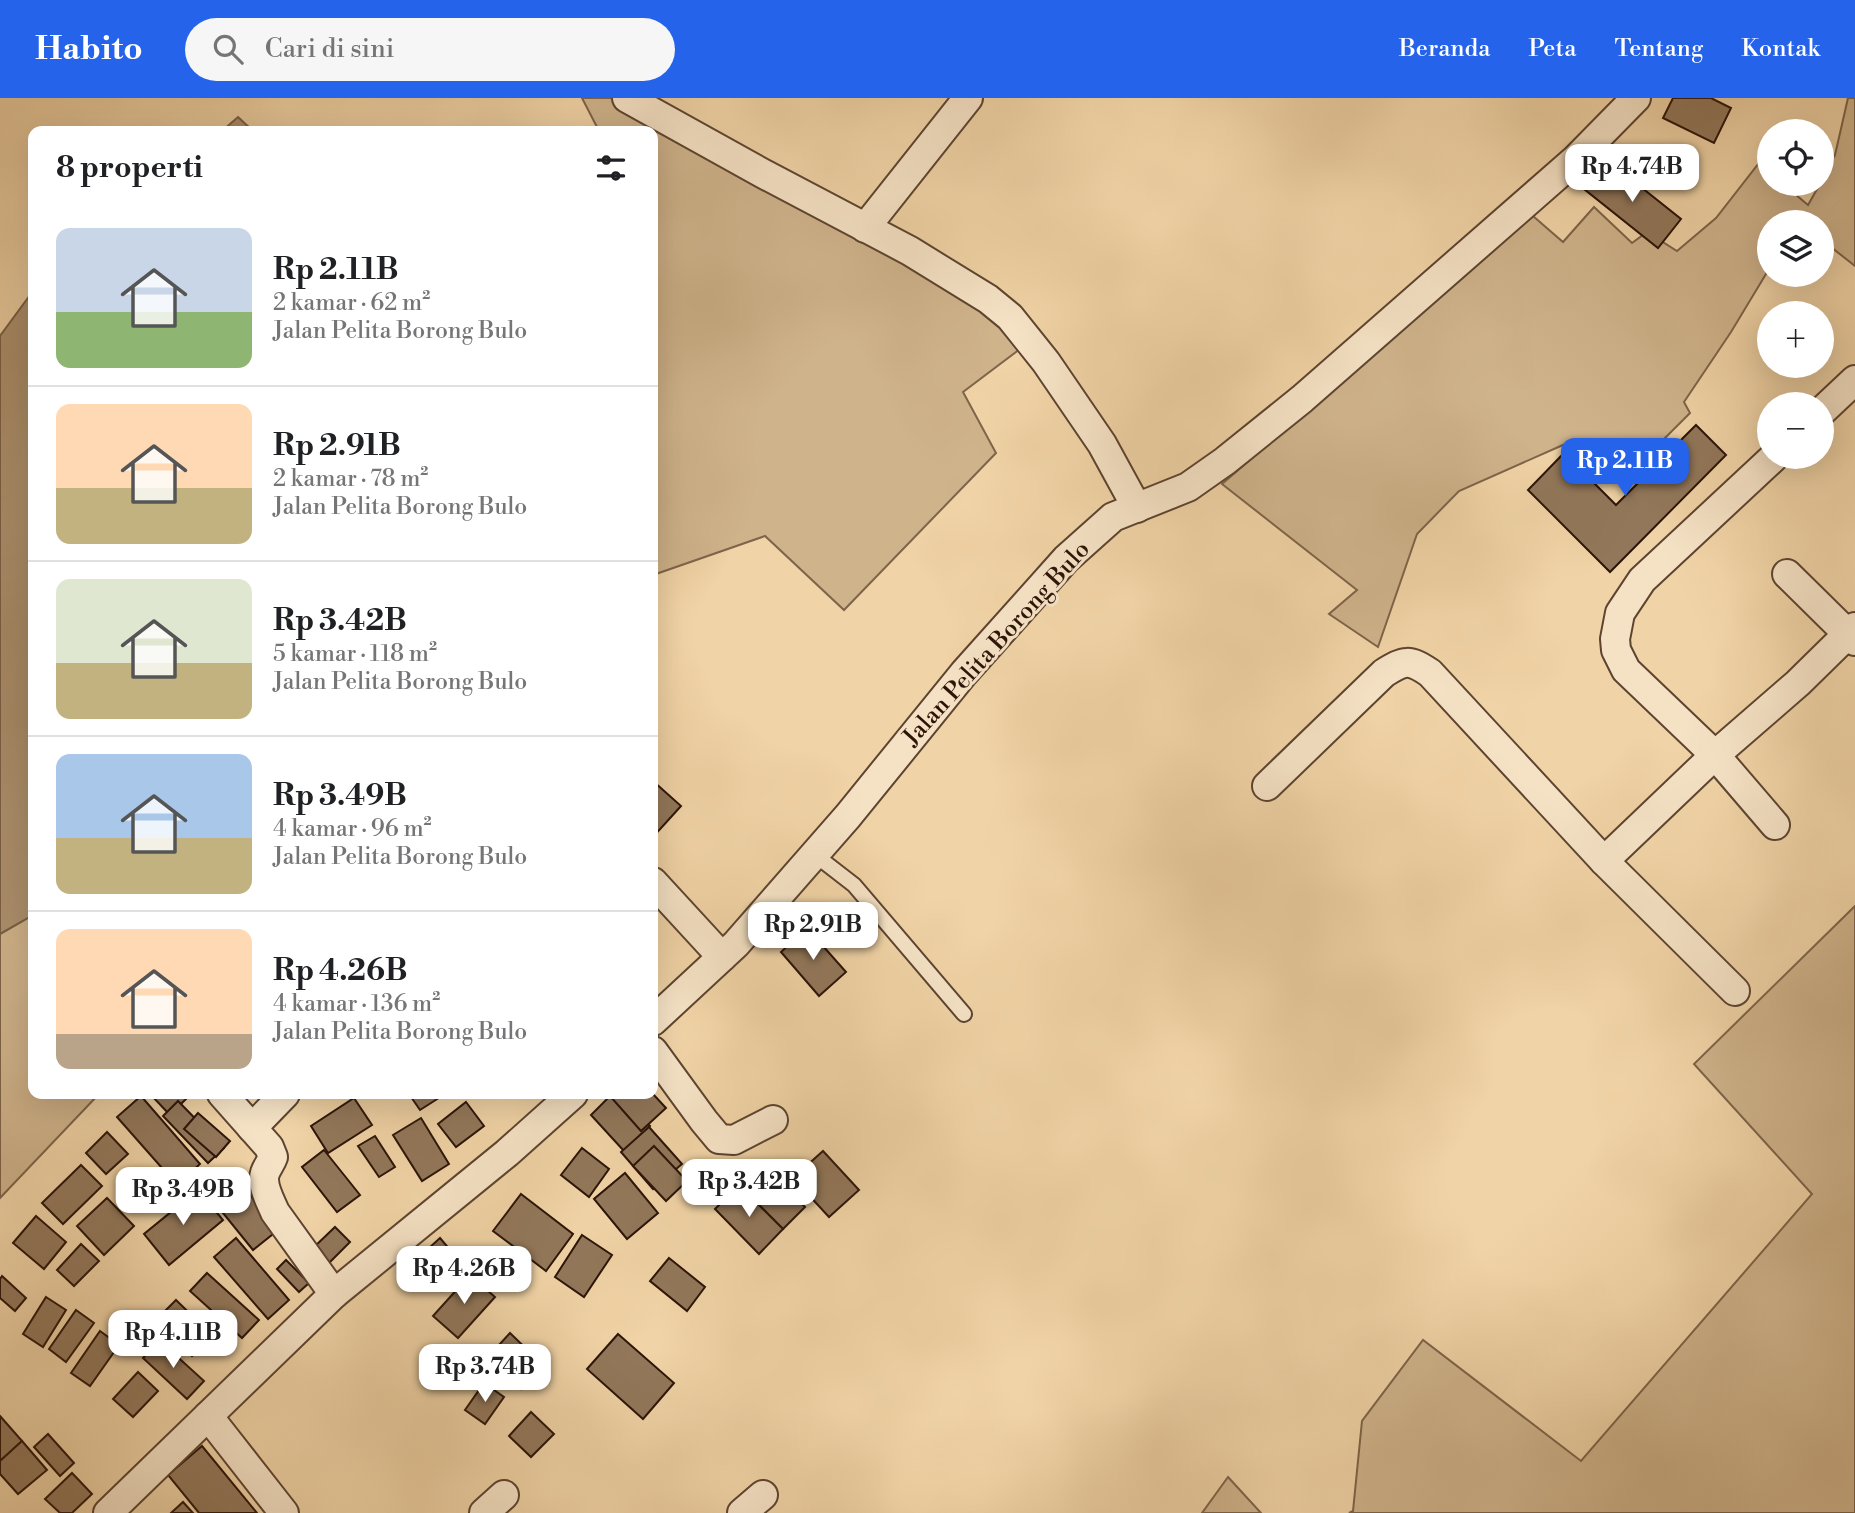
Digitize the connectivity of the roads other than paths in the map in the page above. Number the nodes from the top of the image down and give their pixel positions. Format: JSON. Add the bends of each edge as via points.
{"nodes":[{"id":1,"x":627,"y":98,"type":"edge"},
{"id":2,"x":968,"y":98,"type":"edge"},
{"id":3,"x":1636,"y":98,"type":"edge"},
{"id":4,"x":865,"y":228,"type":"junction"},
{"id":5,"x":1855,"y":380,"type":"edge"},
{"id":6,"x":1834,"y":400,"type":"edge"},
{"id":7,"x":1761,"y":469,"type":"edge"},
{"id":8,"x":1137,"y":508,"type":"junction"},
{"id":9,"x":1787,"y":575,"type":"dead end"},
{"id":10,"x":1853,"y":634,"type":"edge"},
{"id":11,"x":1715,"y":755,"type":"junction"},
{"id":12,"x":1267,"y":786,"type":"dead end"},
{"id":13,"x":1775,"y":824,"type":"dead end"},
{"id":14,"x":814,"y":854,"type":"junction"},
{"id":15,"x":1604,"y":861,"type":"junction"},
{"id":16,"x":658,"y":887,"type":"edge"},
{"id":17,"x":722,"y":957,"type":"junction"},
{"id":18,"x":1735,"y":991,"type":"dead end"},
{"id":19,"x":964,"y":1014,"type":"dead end"},
{"id":20,"x":658,"y":1016,"type":"edge"},
{"id":21,"x":658,"y":1058,"type":"edge"},
{"id":22,"x":226,"y":1099,"type":"edge"},
{"id":23,"x":280,"y":1099,"type":"edge"},
{"id":24,"x":567,"y":1099,"type":"edge"},
{"id":25,"x":773,"y":1120,"type":"dead end"},
{"id":26,"x":252,"y":1128,"type":"junction"},
{"id":27,"x":334,"y":1294,"type":"junction"},
{"id":28,"x":208,"y":1416,"type":"junction"},
{"id":29,"x":763,"y":1495,"type":"dead end"},
{"id":30,"x":108,"y":1513,"type":"edge"},
{"id":31,"x":284,"y":1513,"type":"edge"},
{"id":32,"x":742,"y":1513,"type":"edge"}],
"edges":[{"from":1,"to":4,"type":"street"},
{"from":2,"to":4,"type":"street"},
{"from":3,"to":8,"type":"street","name":"Jalan Pelita Borong Bulo","via":[[1576,159],[1302,399],[1188,487]]},
{"from":4,"to":8,"type":"street","via":[[988,299],[1010,317],[1102,444]]},
{"from":5,"to":6,"type":"street"},
{"from":7,"to":11,"type":"street","via":[[1642,580],[1620,613],[1616,629],[1616,650],[1626,670]]},
{"from":8,"to":14,"type":"street","name":"Jalan Pelita Borong Bulo","via":[[1113,517],[1066,559],[964,673]]},
{"from":9,"to":10,"type":"street"},
{"from":10,"to":11,"type":"street"},
{"from":11,"to":13,"type":"street"},
{"from":11,"to":15,"type":"street"},
{"from":12,"to":15,"type":"street","via":[[1384,673],[1401,662],[1416,664],[1430,673]]},
{"from":14,"to":17,"type":"street","name":"Jalan Pelita Borong Bulo"},
{"from":14,"to":19,"type":"lane","via":[[854,885]]},
{"from":15,"to":18,"type":"street"},
{"from":16,"to":17,"type":"street"},
{"from":17,"to":20,"type":"street","name":"Jalan Pelita Borong Bulo"},
{"from":21,"to":25,"type":"street","via":[[719,1139],[734,1140]]},
{"from":22,"to":26,"type":"street"},
{"from":23,"to":26,"type":"street"},
{"from":24,"to":27,"type":"street"},
{"from":26,"to":27,"type":"street","via":[[273,1157],[264,1180],[275,1212]]},
{"from":27,"to":28,"type":"street"},
{"from":28,"to":30,"type":"street"},
{"from":28,"to":31,"type":"street"},
{"from":29,"to":32,"type":"street"}]}
